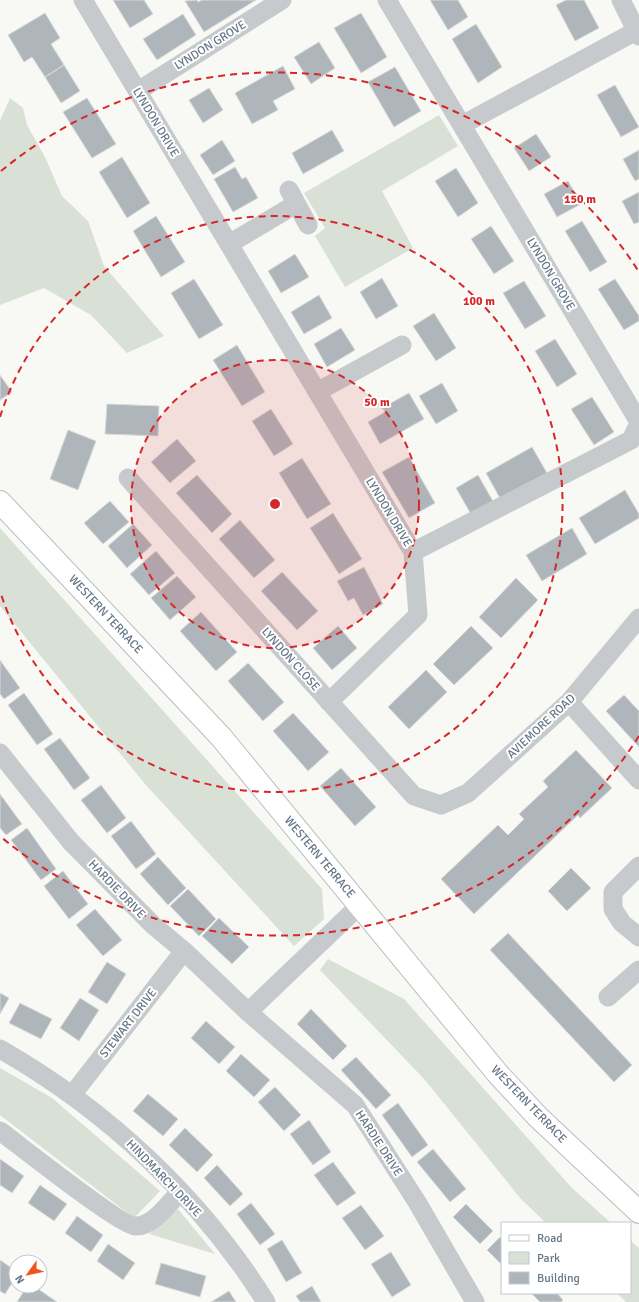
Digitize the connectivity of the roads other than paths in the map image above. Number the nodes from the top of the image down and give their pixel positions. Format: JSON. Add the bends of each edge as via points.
{"nodes":[{"id":1,"x":84,"y":0,"type":"edge"},
{"id":2,"x":282,"y":0,"type":"edge"},
{"id":3,"x":387,"y":0,"type":"edge"},
{"id":4,"x":621,"y":0,"type":"edge"},
{"id":5,"x":638,"y":33,"type":"edge"},
{"id":6,"x":138,"y":91,"type":"junction"},
{"id":7,"x":462,"y":125,"type":"junction"},
{"id":8,"x":308,"y":225,"type":"dead end"},
{"id":9,"x":229,"y":244,"type":"junction"},
{"id":10,"x":402,"y":346,"type":"dead end"},
{"id":11,"x":317,"y":392,"type":"junction"},
{"id":12,"x":639,"y":423,"type":"edge"},
{"id":13,"x":128,"y":478,"type":"dead end"},
{"id":14,"x":0,"y":502,"type":"edge"},
{"id":15,"x":413,"y":552,"type":"junction"},
{"id":16,"x":639,"y":618,"type":"edge"},
{"id":17,"x":329,"y":702,"type":"junction"},
{"id":18,"x":569,"y":702,"type":"junction"},
{"id":19,"x":0,"y":753,"type":"edge"},
{"id":20,"x":637,"y":775,"type":"edge"},
{"id":21,"x":468,"y":793,"type":"joint"},
{"id":22,"x":639,"y":866,"type":"edge"},
{"id":23,"x":360,"y":905,"type":"junction"},
{"id":24,"x":639,"y":937,"type":"edge"},
{"id":25,"x":184,"y":951,"type":"junction"},
{"id":26,"x":639,"y":970,"type":"edge"},
{"id":27,"x":608,"y":997,"type":"dead end"},
{"id":28,"x":248,"y":1012,"type":"junction"},
{"id":29,"x":0,"y":1049,"type":"edge"},
{"id":30,"x":72,"y":1095,"type":"junction"},
{"id":31,"x":0,"y":1131,"type":"edge"},
{"id":32,"x":180,"y":1192,"type":"junction"},
{"id":33,"x":639,"y":1212,"type":"edge"},
{"id":34,"x":266,"y":1302,"type":"edge"},
{"id":35,"x":475,"y":1302,"type":"edge"}],
"edges":[{"from":1,"to":6,"type":"street","name":"LYNDON DRIVE"},
{"from":2,"to":6,"type":"street","name":"LYNDON GROVE"},
{"from":3,"to":7,"type":"street","name":"LYNDON GROVE"},
{"from":4,"to":5,"type":"street"},
{"from":5,"to":7,"type":"street"},
{"from":6,"to":9,"type":"street","name":"LYNDON DRIVE"},
{"from":7,"to":12,"type":"street","name":"LYNDON GROVE"},
{"from":8,"to":9,"type":"street","via":[[292,197]]},
{"from":9,"to":11,"type":"street","name":"LYNDON DRIVE"},
{"from":10,"to":11,"type":"street"},
{"from":11,"to":15,"type":"street","name":"LYNDON DRIVE"},
{"from":12,"to":15,"type":"street","name":"LYNDON GROVE","via":[[631,440]]},
{"from":13,"to":17,"type":"street","name":"LYNDON CLOSE"},
{"from":14,"to":23,"type":"main road","name":"WESTERN TERRACE","via":[[221,737]]},
{"from":15,"to":17,"type":"street","name":"LYNDON DRIVE","via":[[418,615]]},
{"from":16,"to":18,"type":"street","name":"AVIEMORE ROAD"},
{"from":17,"to":21,"type":"street","name":"LYNDON CLOSE","via":[[414,796],[441,805]]},
{"from":18,"to":20,"type":"street"},
{"from":18,"to":21,"type":"street","name":"AVIEMORE ROAD"},
{"from":19,"to":25,"type":"street","name":"HARDIE DRIVE","via":[[71,842],[153,925]]},
{"from":22,"to":24,"type":"street","via":[[613,892],[613,909],[622,922]]},
{"from":23,"to":28,"type":"street"},
{"from":23,"to":33,"type":"main road","name":"WESTERN TERRACE","via":[[498,1074],[538,1117]]},
{"from":25,"to":28,"type":"street","name":"HARDIE DRIVE"},
{"from":25,"to":30,"type":"street","name":"STEWART DRIVE"},
{"from":26,"to":27,"type":"street"},
{"from":28,"to":35,"type":"street","name":"HARDIE DRIVE","via":[[355,1105],[417,1202]]},
{"from":29,"to":30,"type":"street","name":"HINDMARCH DRIVE"},
{"from":30,"to":32,"type":"street","name":"HINDMARCH DRIVE","via":[[136,1146]]},
{"from":31,"to":32,"type":"street","via":[[112,1214],[134,1226],[146,1224]]},
{"from":32,"to":34,"type":"street","name":"HINDMARCH DRIVE","via":[[222,1240]]}]}
